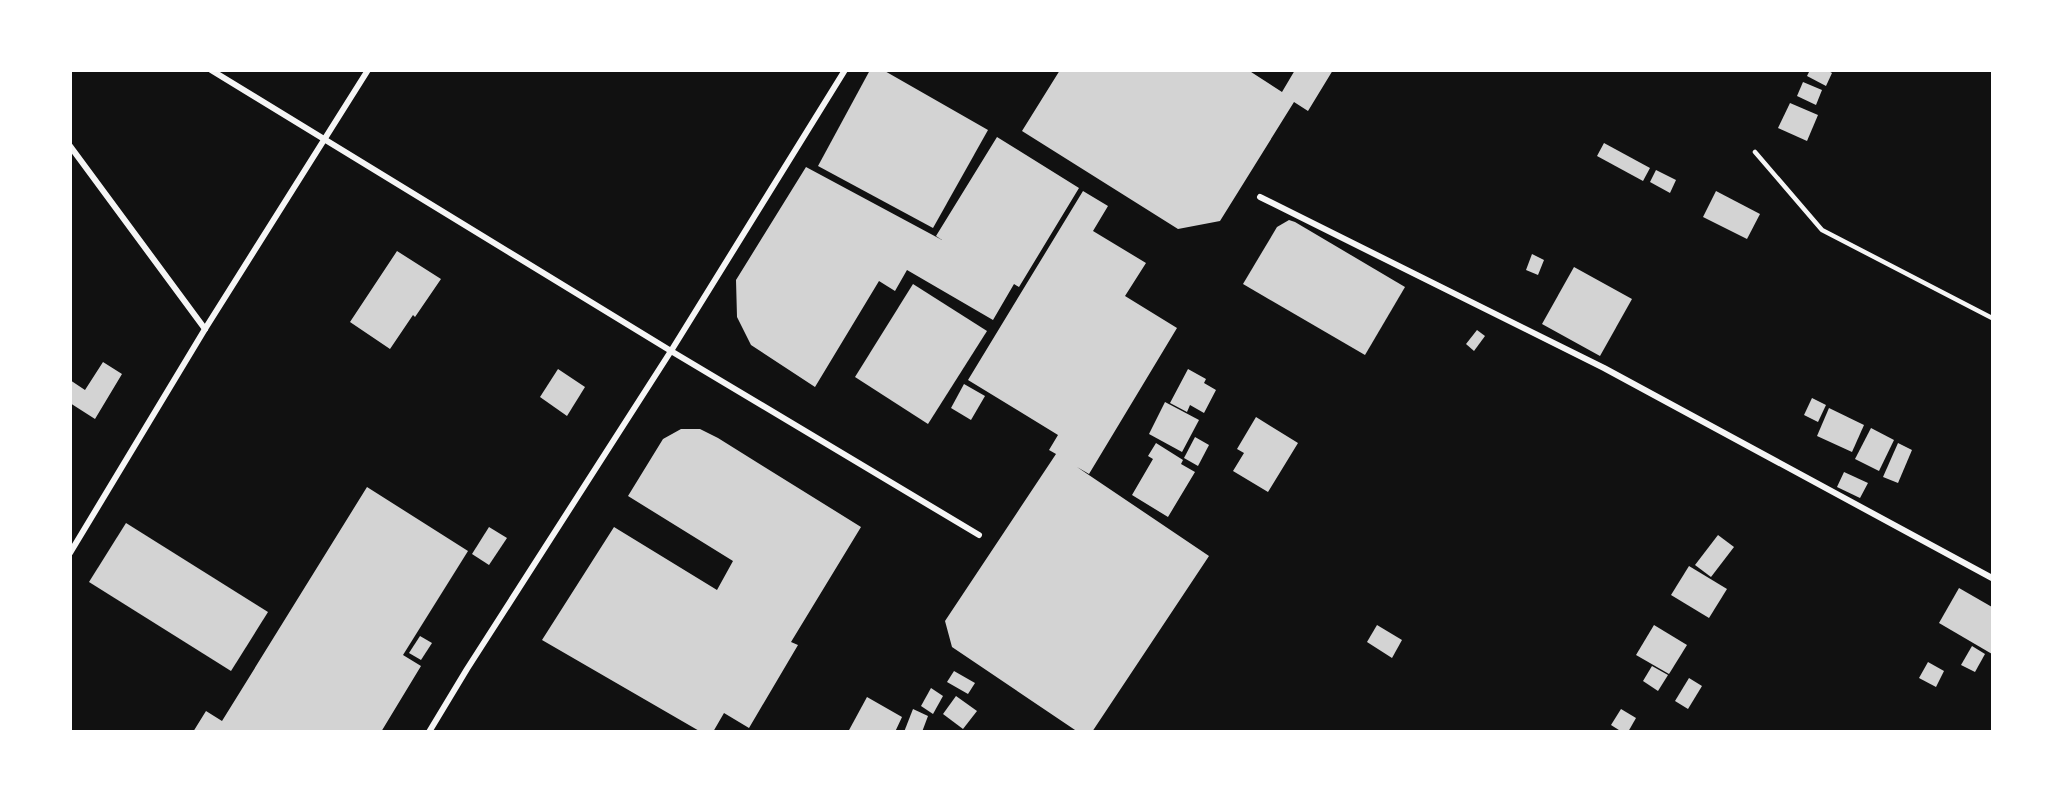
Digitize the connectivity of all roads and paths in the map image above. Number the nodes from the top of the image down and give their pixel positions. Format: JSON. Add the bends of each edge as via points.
{"nodes":[{"id":1,"x":211,"y":70,"type":"edge"},
{"id":2,"x":368,"y":70,"type":"edge"},
{"id":3,"x":845,"y":70,"type":"edge"},
{"id":4,"x":325,"y":139,"type":"junction"},
{"id":5,"x":70,"y":146,"type":"edge"},
{"id":6,"x":1755,"y":152,"type":"dead end"},
{"id":7,"x":1260,"y":197,"type":"dead end"},
{"id":8,"x":1992,"y":318,"type":"edge"},
{"id":9,"x":205,"y":329,"type":"junction"},
{"id":10,"x":671,"y":351,"type":"junction"},
{"id":11,"x":979,"y":534,"type":"dead end"},
{"id":12,"x":70,"y":553,"type":"edge"},
{"id":13,"x":1992,"y":578,"type":"edge"},
{"id":14,"x":429,"y":732,"type":"edge"}],
"edges":[{"from":1,"to":4,"type":"street"},
{"from":2,"to":4,"type":"street"},
{"from":3,"to":10,"type":"street"},
{"from":4,"to":9,"type":"street"},
{"from":4,"to":10,"type":"street"},
{"from":5,"to":9,"type":"street"},
{"from":6,"to":8,"type":"lane","via":[[1822,230]]},
{"from":7,"to":13,"type":"street","via":[[1604,368]]},
{"from":9,"to":12,"type":"street"},
{"from":10,"to":11,"type":"street"},
{"from":10,"to":14,"type":"street"}]}
